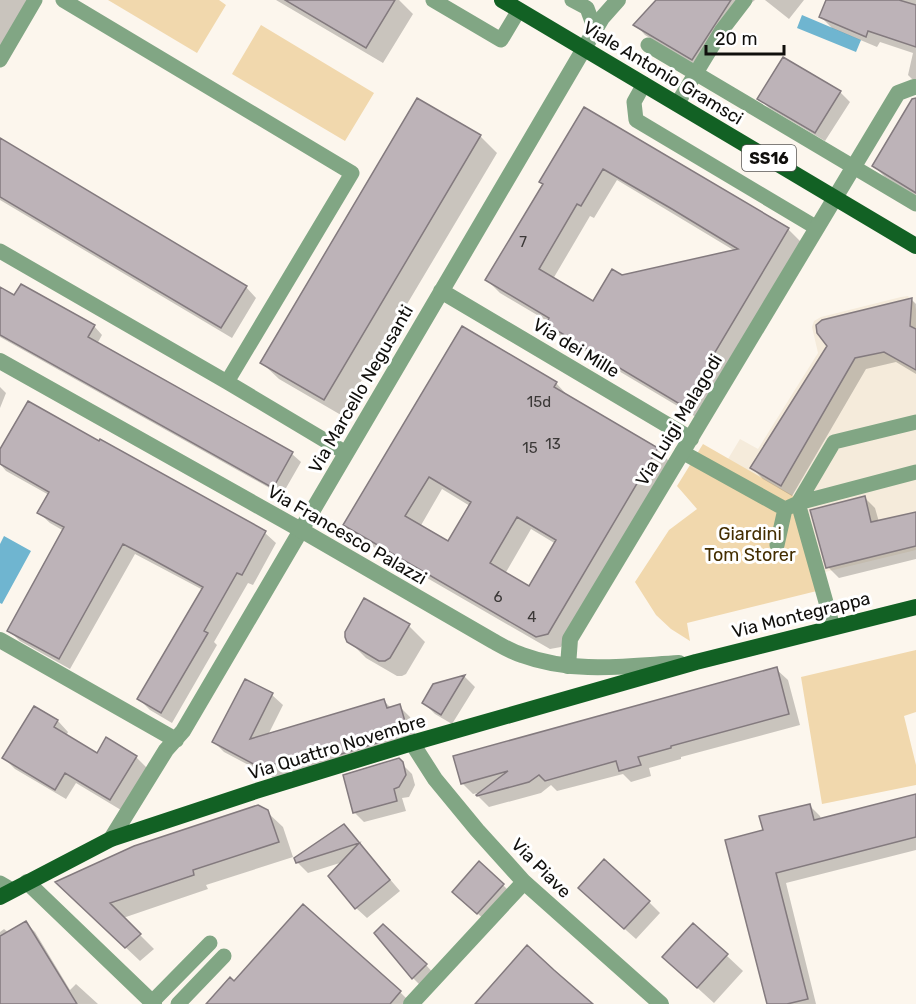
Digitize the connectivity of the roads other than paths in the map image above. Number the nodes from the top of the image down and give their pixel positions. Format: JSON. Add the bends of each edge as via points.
{"nodes":[{"id":1,"x":35,"y":0,"type":"edge"},
{"id":2,"x":63,"y":0,"type":"edge"},
{"id":3,"x":433,"y":0,"type":"edge"},
{"id":4,"x":502,"y":0,"type":"edge"},
{"id":5,"x":572,"y":0,"type":"edge"},
{"id":6,"x":618,"y":0,"type":"edge"},
{"id":7,"x":745,"y":0,"type":"edge"},
{"id":8,"x":519,"y":10,"type":"junction"},
{"id":9,"x":595,"y":30,"type":"junction"},
{"id":10,"x":648,"y":45,"type":"dead end"},
{"id":11,"x":584,"y":48,"type":"junction"},
{"id":12,"x":0,"y":60,"type":"edge"},
{"id":13,"x":696,"y":73,"type":"junction"},
{"id":14,"x":644,"y":84,"type":"junction"},
{"id":15,"x":916,"y":87,"type":"edge"},
{"id":16,"x":677,"y":104,"type":"junction"},
{"id":17,"x":854,"y":167,"type":"junction"},
{"id":18,"x":835,"y":198,"type":"junction"},
{"id":19,"x":916,"y":204,"type":"edge"},
{"id":20,"x":817,"y":228,"type":"junction"},
{"id":21,"x":916,"y":246,"type":"edge"},
{"id":22,"x":0,"y":250,"type":"edge"},
{"id":23,"x":441,"y":291,"type":"junction"},
{"id":24,"x":0,"y":361,"type":"edge"},
{"id":25,"x":227,"y":382,"type":"junction"},
{"id":26,"x":916,"y":422,"type":"edge"},
{"id":27,"x":687,"y":445,"type":"junction"},
{"id":28,"x":346,"y":453,"type":"junction"},
{"id":29,"x":916,"y":472,"type":"edge"},
{"id":30,"x":791,"y":506,"type":"junction"},
{"id":31,"x":301,"y":530,"type":"junction"},
{"id":32,"x":777,"y":545,"type":"dead end"},
{"id":33,"x":916,"y":607,"type":"edge"},
{"id":34,"x":833,"y":627,"type":"junction"},
{"id":35,"x":0,"y":640,"type":"edge"},
{"id":36,"x":696,"y":662,"type":"junction"},
{"id":37,"x":568,"y":666,"type":"junction"},
{"id":38,"x":176,"y":740,"type":"junction"},
{"id":39,"x":412,"y":743,"type":"junction"},
{"id":40,"x":111,"y":839,"type":"junction"},
{"id":41,"x":27,"y":882,"type":"junction"},
{"id":42,"x":524,"y":882,"type":"junction"},
{"id":43,"x":4,"y":890,"type":"edge"},
{"id":44,"x":210,"y":943,"type":"dead end"},
{"id":45,"x":224,"y":956,"type":"dead end"},
{"id":46,"x":153,"y":1003,"type":"edge"},
{"id":47,"x":178,"y":1004,"type":"edge"},
{"id":48,"x":411,"y":1004,"type":"edge"},
{"id":49,"x":661,"y":1004,"type":"edge"}],
"edges":[{"from":1,"to":12,"type":"lane"},
{"from":2,"to":25,"type":"lane","via":[[352,173]]},
{"from":3,"to":8,"type":"lane","via":[[501,40]]},
{"from":4,"to":8,"type":"main road","name":"Viale Antonio Gramsci","number":"SS16"},
{"from":5,"to":9,"type":"lane","via":[[587,8]]},
{"from":6,"to":9,"type":"street","name":"Via Marcello Negusanti"},
{"from":7,"to":13,"type":"lane"},
{"from":8,"to":11,"type":"main road","name":"Viale Antonio Gramsci","number":"SS16"},
{"from":9,"to":11,"type":"street","name":"Via Marcello Negusanti"},
{"from":10,"to":13,"type":"lane"},
{"from":11,"to":14,"type":"main road","name":"Viale Antonio Gramsci","number":"SS16"},
{"from":11,"to":23,"type":"street","name":"Via Marcello Negusanti"},
{"from":13,"to":16,"type":"lane"},
{"from":13,"to":17,"type":"lane"},
{"from":14,"to":16,"type":"main road","name":"Viale Antonio Gramsci","number":"SS16"},
{"from":14,"to":20,"type":"lane","via":[[634,102],[636,120]]},
{"from":15,"to":17,"type":"street","via":[[898,93]]},
{"from":16,"to":18,"type":"main road","name":"Viale Antonio Gramsci","number":"SS16"},
{"from":17,"to":18,"type":"street"},
{"from":17,"to":19,"type":"lane"},
{"from":18,"to":20,"type":"street","name":"Via Luigi Malagodi"},
{"from":18,"to":21,"type":"main road","name":"Viale Antonio Gramsci","number":"SS16"},
{"from":20,"to":27,"type":"street","name":"Via Luigi Malagodi"},
{"from":22,"to":25,"type":"lane"},
{"from":23,"to":27,"type":"street","name":"Via dei Mille"},
{"from":23,"to":28,"type":"street","name":"Via Marcello Negusanti"},
{"from":24,"to":31,"type":"street","name":"Via Francesco Palazzi"},
{"from":25,"to":28,"type":"lane"},
{"from":26,"to":30,"type":"lane","via":[[834,442]]},
{"from":27,"to":30,"type":"lane"},
{"from":27,"to":37,"type":"street","name":"Via Luigi Malagodi","via":[[570,639]]},
{"from":28,"to":31,"type":"street","name":"Via Marcello Negusanti"},
{"from":29,"to":30,"type":"lane"},
{"from":30,"to":32,"type":"lane"},
{"from":30,"to":34,"type":"lane"},
{"from":31,"to":37,"type":"street","name":"Via Francesco Palazzi","via":[[520,655]]},
{"from":31,"to":38,"type":"street","name":"Via Marcello Negusanti"},
{"from":33,"to":34,"type":"main road","name":"Via Montegrappa"},
{"from":34,"to":36,"type":"main road","name":"Via Montegrappa"},
{"from":35,"to":38,"type":"street"},
{"from":36,"to":37,"type":"street","name":"Via Francesco Palazzi"},
{"from":36,"to":39,"type":"main road","name":"Via Quattro Novembre"},
{"from":38,"to":40,"type":"street","name":"Via Marcello Negusanti"},
{"from":39,"to":40,"type":"main road","name":"Via Quattro Novembre"},
{"from":39,"to":42,"type":"street","name":"Via Piave","via":[[435,779]]},
{"from":40,"to":41,"type":"main road","name":"Via Quattro Novembre"},
{"from":41,"to":43,"type":"main road","name":"Via Quattro Novembre"},
{"from":41,"to":46,"type":"street"},
{"from":42,"to":48,"type":"street"},
{"from":42,"to":49,"type":"street","name":"Via Piave"},
{"from":44,"to":46,"type":"lane"},
{"from":45,"to":47,"type":"lane"}]}
